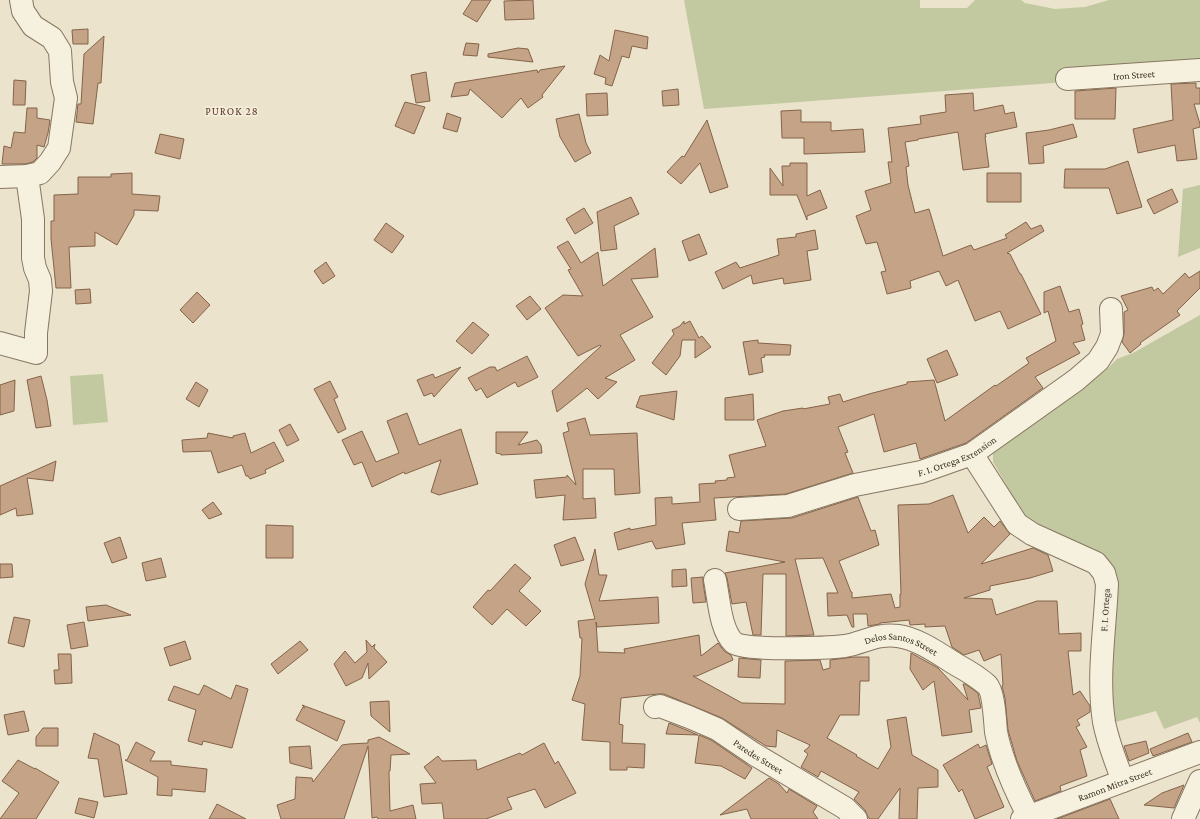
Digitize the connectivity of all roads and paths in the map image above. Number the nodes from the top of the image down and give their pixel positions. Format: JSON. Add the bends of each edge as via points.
{"nodes":[{"id":1,"x":21,"y":0,"type":"edge"},
{"id":2,"x":1200,"y":70,"type":"edge"},
{"id":3,"x":1067,"y":79,"type":"dead end"},
{"id":4,"x":27,"y":176,"type":"junction"},
{"id":5,"x":0,"y":177,"type":"edge"},
{"id":6,"x":1110,"y":309,"type":"dead end"},
{"id":7,"x":0,"y":343,"type":"edge"},
{"id":8,"x":972,"y":454,"type":"junction"},
{"id":9,"x":739,"y":509,"type":"dead end"},
{"id":10,"x":715,"y":580,"type":"dead end"},
{"id":11,"x":655,"y":707,"type":"dead end"},
{"id":12,"x":1200,"y":752,"type":"edge"},
{"id":13,"x":1123,"y":781,"type":"junction"},
{"id":14,"x":1200,"y":781,"type":"edge"},
{"id":15,"x":1025,"y":818,"type":"edge"},
{"id":16,"x":856,"y":819,"type":"edge"},
{"id":17,"x":1183,"y":819,"type":"edge"}],
"edges":[{"from":1,"to":4,"type":"street","via":[[23,11],[33,26],[52,38],[60,51],[66,98],[60,148],[40,173]]},
{"from":2,"to":3,"type":"street","name":"Iron Street"},
{"from":4,"to":5,"type":"street"},
{"from":4,"to":7,"type":"street","via":[[33,219],[33,258],[41,291],[36,353]]},
{"from":6,"to":8,"type":"street","name":"F. I. Ortega Extension","via":[[1112,334],[1098,361],[1076,380]]},
{"from":8,"to":9,"type":"street","name":"F. I. Ortega Extension","via":[[921,472],[855,485],[788,506]]},
{"from":8,"to":13,"type":"street","name":"F. I. Ortega","via":[[1017,524],[1032,534],[1096,563],[1104,573],[1107,584],[1102,703],[1109,742]]},
{"from":10,"to":15,"type":"street","name":"Delos Santos Street","via":[[723,626],[727,636],[736,644],[783,649],[846,646],[868,639],[898,636],[930,648],[978,678],[989,687],[1000,748]]},
{"from":11,"to":16,"type":"street","name":"Paredes Street","via":[[660,706],[717,729],[845,808]]},
{"from":12,"to":13,"type":"street","name":"Ramon Mitra Street"},
{"from":13,"to":15,"type":"street","name":"Ramon Mitra Street"},
{"from":14,"to":17,"type":"street"}]}
